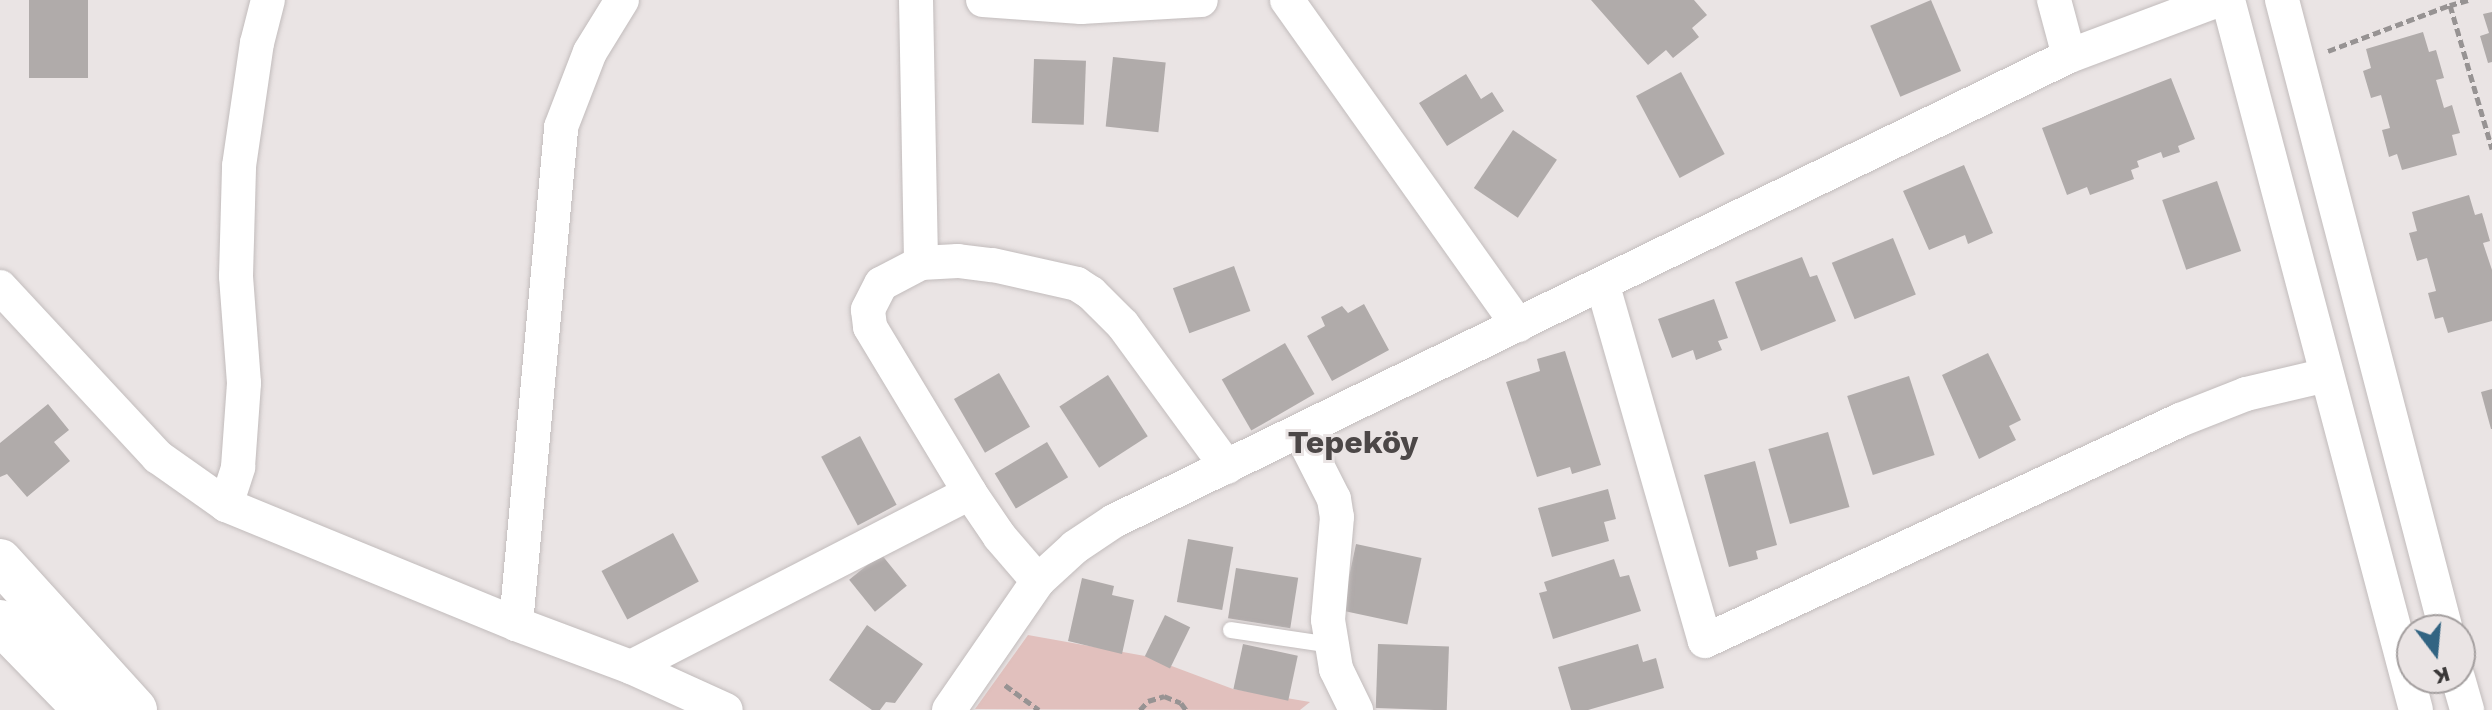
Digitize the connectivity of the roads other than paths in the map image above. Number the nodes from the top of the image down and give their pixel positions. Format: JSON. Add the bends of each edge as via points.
{"nodes":[{"id":1,"x":268,"y":0,"type":"edge"},
{"id":2,"x":622,"y":0,"type":"edge"},
{"id":3,"x":916,"y":0,"type":"edge"},
{"id":4,"x":983,"y":0,"type":"edge"},
{"id":5,"x":1201,"y":0,"type":"edge"},
{"id":6,"x":1287,"y":0,"type":"edge"},
{"id":7,"x":2054,"y":0,"type":"edge"},
{"id":8,"x":2218,"y":0,"type":"edge"},
{"id":9,"x":2228,"y":0,"type":"edge"},
{"id":10,"x":2282,"y":0,"type":"edge"},
{"id":11,"x":2069,"y":56,"type":"junction"},
{"id":12,"x":921,"y":263,"type":"junction"},
{"id":13,"x":1603,"y":286,"type":"junction"},
{"id":14,"x":0,"y":287,"type":"edge"},
{"id":15,"x":2365,"y":323,"type":"junction"},
{"id":16,"x":1518,"y":325,"type":"junction"},
{"id":17,"x":2316,"y":334,"type":"junction"},
{"id":18,"x":2327,"y":375,"type":"junction"},
{"id":19,"x":1300,"y":432,"type":"junction"},
{"id":20,"x":1227,"y":467,"type":"junction"},
{"id":21,"x":970,"y":493,"type":"junction"},
{"id":22,"x":226,"y":505,"type":"junction"},
{"id":23,"x":0,"y":561,"type":"edge"},
{"id":24,"x":1038,"y":581,"type":"junction"},
{"id":25,"x":2442,"y":614,"type":"edge"},
{"id":26,"x":0,"y":622,"type":"edge"},
{"id":27,"x":516,"y":624,"type":"junction"},
{"id":28,"x":1231,"y":630,"type":"dead end"},
{"id":29,"x":1331,"y":645,"type":"junction"},
{"id":30,"x":631,"y":667,"type":"junction"},
{"id":31,"x":1353,"y":709,"type":"edge"},
{"id":32,"x":86,"y":710,"type":"edge"},
{"id":33,"x":135,"y":710,"type":"edge"},
{"id":34,"x":726,"y":710,"type":"edge"},
{"id":35,"x":949,"y":710,"type":"edge"},
{"id":36,"x":2416,"y":710,"type":"edge"}],
"edges":[{"from":1,"to":22,"type":"street","via":[[239,166],[236,276],[244,383],[238,467]]},
{"from":2,"to":27,"type":"street","via":[[590,52],[561,127]]},
{"from":3,"to":12,"type":"street"},
{"from":4,"to":5,"type":"street","via":[[1081,7]]},
{"from":6,"to":16,"type":"street"},
{"from":7,"to":11,"type":"street"},
{"from":8,"to":11,"type":"street"},
{"from":9,"to":17,"type":"street"},
{"from":10,"to":15,"type":"street"},
{"from":11,"to":13,"type":"street"},
{"from":12,"to":20,"type":"street","via":[[993,265],[1077,284],[1091,293],[1123,325]]},
{"from":12,"to":21,"type":"street","via":[[881,284],[868,310],[870,327]]},
{"from":13,"to":16,"type":"street"},
{"from":13,"to":18,"type":"street","via":[[1705,641],[2180,420],[2246,394]]},
{"from":14,"to":22,"type":"street","via":[[158,457]]},
{"from":15,"to":17,"type":"street"},
{"from":15,"to":25,"type":"street"},
{"from":16,"to":19,"type":"street"},
{"from":17,"to":18,"type":"street"},
{"from":18,"to":36,"type":"street"},
{"from":19,"to":20,"type":"street"},
{"from":19,"to":29,"type":"street","via":[[1329,483],[1337,517],[1329,591]]},
{"from":20,"to":24,"type":"street","via":[[1114,521]]},
{"from":21,"to":24,"type":"street"},
{"from":21,"to":30,"type":"street"},
{"from":22,"to":27,"type":"street"},
{"from":23,"to":33,"type":"main road"},
{"from":24,"to":35,"type":"street"},
{"from":26,"to":32,"type":"main road"},
{"from":27,"to":30,"type":"street"},
{"from":28,"to":29,"type":"lane"},
{"from":29,"to":31,"type":"street"},
{"from":30,"to":34,"type":"street"}]}
